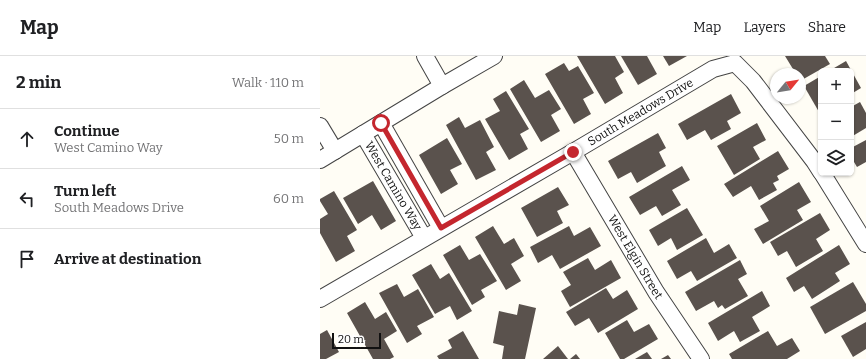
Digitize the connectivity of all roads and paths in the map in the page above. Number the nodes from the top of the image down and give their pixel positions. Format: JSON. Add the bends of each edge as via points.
{"nodes":[{"id":1,"x":425,"y":56,"type":"edge"},
{"id":2,"x":494,"y":56,"type":"edge"},
{"id":3,"x":442,"y":86,"type":"junction"},
{"id":4,"x":381,"y":123,"type":"junction"},
{"id":5,"x":320,"y":126,"type":"edge"},
{"id":6,"x":363,"y":134,"type":"junction"},
{"id":7,"x":335,"y":151,"type":"junction"},
{"id":8,"x":573,"y":152,"type":"junction"},
{"id":9,"x":320,"y":160,"type":"edge"},
{"id":10,"x":818,"y":167,"type":"edge"},
{"id":11,"x":824,"y":176,"type":"edge"},
{"id":12,"x":441,"y":228,"type":"junction"},
{"id":13,"x":424,"y":238,"type":"junction"},
{"id":14,"x":866,"y":244,"type":"edge"},
{"id":15,"x":320,"y":299,"type":"edge"},
{"id":16,"x":701,"y":359,"type":"edge"}],
"edges":[{"from":1,"to":3,"type":"street"},
{"from":2,"to":3,"type":"street"},
{"from":3,"to":4,"type":"street"},
{"from":4,"to":6,"type":"street"},
{"from":4,"to":12,"type":"street","name":"West Camino Way"},
{"from":5,"to":7,"type":"street"},
{"from":6,"to":7,"type":"street"},
{"from":6,"to":13,"type":"street","name":"West Camino Way"},
{"from":7,"to":9,"type":"street"},
{"from":8,"to":10,"type":"street","name":"South Meadows Drive","via":[[713,69],[735,63],[753,81]]},
{"from":8,"to":12,"type":"street","name":"South Meadows Drive"},
{"from":8,"to":16,"type":"street","name":"West Elgin Street","via":[[656,292]]},
{"from":11,"to":14,"type":"street"},
{"from":12,"to":13,"type":"street","name":"South Meadows Drive"},
{"from":13,"to":15,"type":"street","name":"South Meadows Drive"}]}
